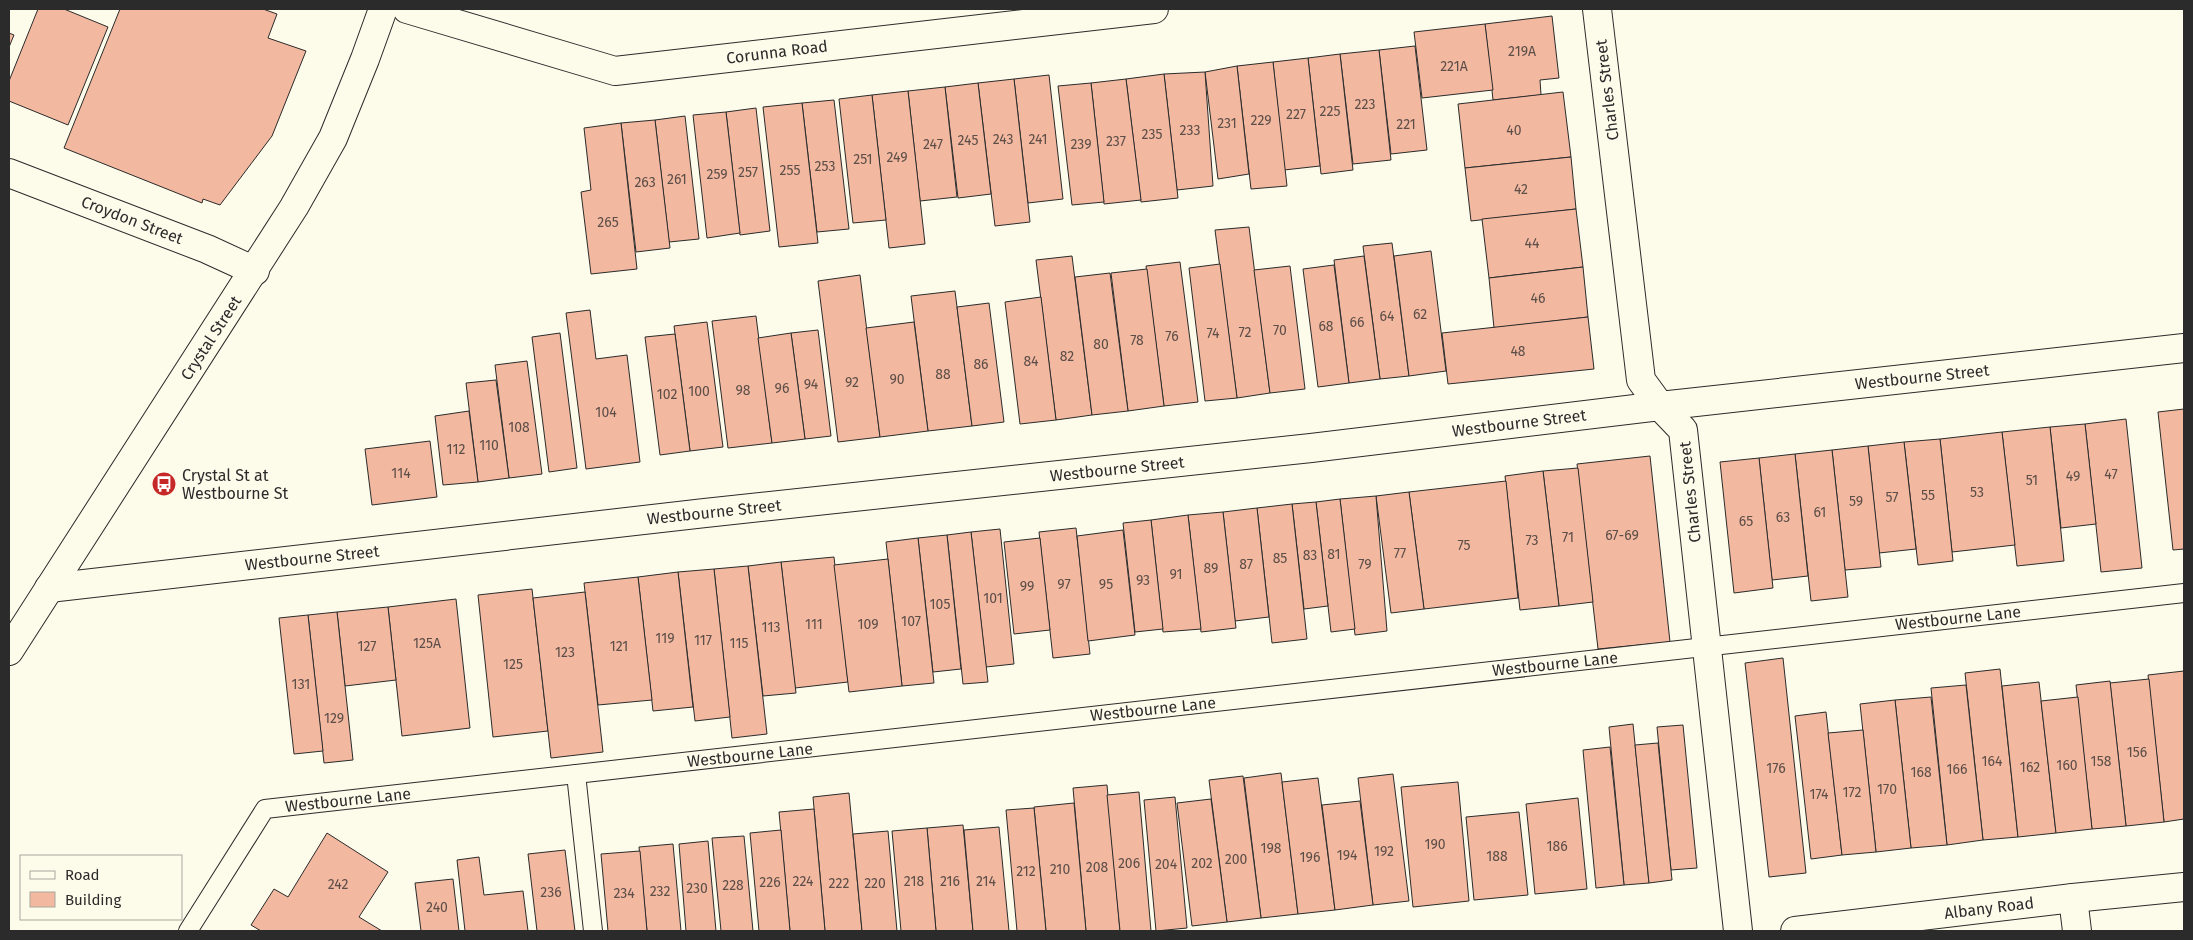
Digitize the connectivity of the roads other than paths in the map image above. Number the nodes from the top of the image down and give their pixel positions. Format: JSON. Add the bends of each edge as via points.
{"nodes":[{"id":1,"x":383,"y":9,"type":"edge"},
{"id":2,"x":407,"y":9,"type":"edge"},
{"id":3,"x":1154,"y":9,"type":"edge"},
{"id":4,"x":1597,"y":9,"type":"edge"},
{"id":5,"x":9,"y":173,"type":"edge"},
{"id":6,"x":254,"y":271,"type":"junction"},
{"id":7,"x":2184,"y":348,"type":"edge"},
{"id":8,"x":1660,"y":406,"type":"junction"},
{"id":9,"x":50,"y":588,"type":"junction"},
{"id":10,"x":2184,"y":593,"type":"edge"},
{"id":11,"x":1707,"y":647,"type":"junction"},
{"id":12,"x":9,"y":651,"type":"edge"},
{"id":13,"x":576,"y":774,"type":"junction"},
{"id":14,"x":2184,"y":888,"type":"edge"},
{"id":15,"x":2073,"y":898,"type":"junction"},
{"id":16,"x":188,"y":931,"type":"edge"},
{"id":17,"x":593,"y":931,"type":"edge"},
{"id":18,"x":1738,"y":931,"type":"edge"},
{"id":19,"x":1795,"y":931,"type":"edge"},
{"id":20,"x":2077,"y":931,"type":"edge"}],
"edges":[{"from":1,"to":6,"type":"street","name":"Crystal Street","via":[[333,138]]},
{"from":2,"to":3,"type":"street","name":"Corunna Road","via":[[615,71]]},
{"from":4,"to":8,"type":"street","name":"Charles Street","via":[[1641,380]]},
{"from":5,"to":6,"type":"street","name":"Croydon Street","via":[[207,249]]},
{"from":6,"to":9,"type":"street","name":"Crystal Street"},
{"from":7,"to":8,"type":"street","name":"Westbourne Street"},
{"from":8,"to":9,"type":"street","name":"Westbourne Street"},
{"from":8,"to":11,"type":"street","name":"Charles Street","via":[[1683,430]]},
{"from":9,"to":12,"type":"street","name":"Crystal Street"},
{"from":10,"to":11,"type":"lane","name":"Westbourne Lane"},
{"from":11,"to":13,"type":"lane","name":"Westbourne Lane"},
{"from":11,"to":18,"type":"street","name":"Charles Street"},
{"from":13,"to":16,"type":"lane","name":"Westbourne Lane","via":[[265,809]]},
{"from":13,"to":17,"type":"lane"},
{"from":14,"to":15,"type":"street","name":"Albany Road"},
{"from":15,"to":19,"type":"street","name":"Albany Road"},
{"from":15,"to":20,"type":"street"}]}
